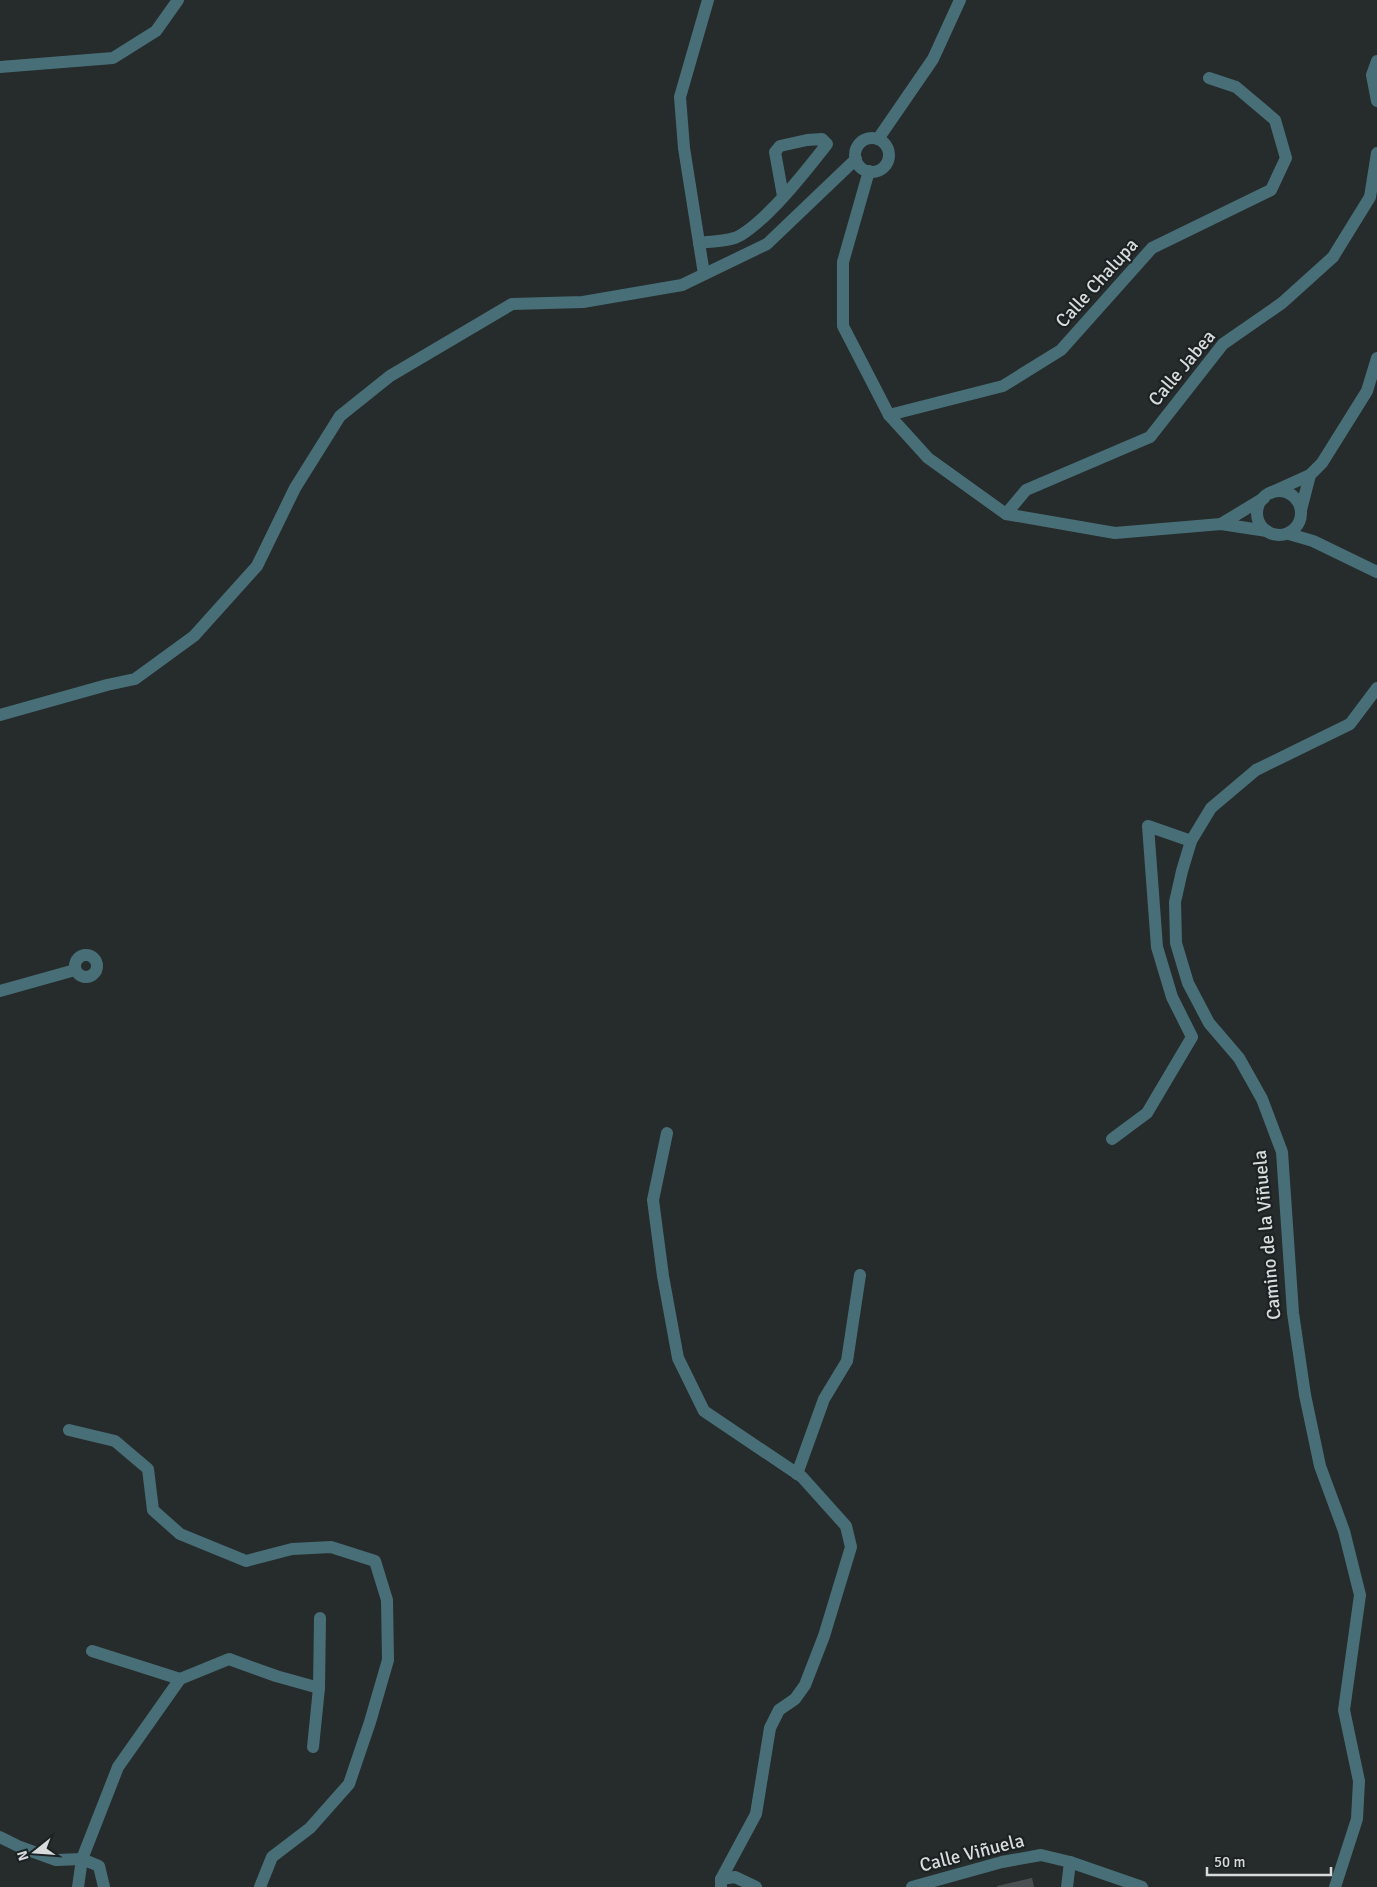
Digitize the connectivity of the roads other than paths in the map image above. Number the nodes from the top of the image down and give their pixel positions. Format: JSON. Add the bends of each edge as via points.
{"nodes":[{"id":1,"x":178,"y":0,"type":"edge"},
{"id":2,"x":708,"y":0,"type":"edge"},
{"id":3,"x":960,"y":0,"type":"edge"},
{"id":4,"x":1377,"y":62,"type":"edge"},
{"id":5,"x":0,"y":67,"type":"edge"},
{"id":6,"x":1209,"y":78,"type":"dead end"},
{"id":7,"x":1377,"y":101,"type":"edge"},
{"id":8,"x":878,"y":139,"type":"junction"},
{"id":9,"x":1377,"y":153,"type":"edge"},
{"id":10,"x":856,"y":158,"type":"junction"},
{"id":11,"x":869,"y":171,"type":"junction"},
{"id":12,"x":783,"y":196,"type":"junction"},
{"id":13,"x":699,"y":243,"type":"junction"},
{"id":14,"x":704,"y":274,"type":"junction"},
{"id":15,"x":1377,"y":358,"type":"edge"},
{"id":16,"x":889,"y":415,"type":"junction"},
{"id":17,"x":1310,"y":475,"type":"junction"},
{"id":18,"x":1267,"y":495,"type":"junction"},
{"id":19,"x":1006,"y":514,"type":"junction"},
{"id":20,"x":1301,"y":514,"type":"junction"},
{"id":21,"x":1221,"y":524,"type":"junction"},
{"id":22,"x":1266,"y":531,"type":"junction"},
{"id":23,"x":1288,"y":534,"type":"junction"},
{"id":24,"x":1313,"y":541,"type":"junction"},
{"id":25,"x":1377,"y":572,"type":"edge"},
{"id":26,"x":1377,"y":688,"type":"edge"},
{"id":27,"x":0,"y":714,"type":"edge"},
{"id":28,"x":1191,"y":841,"type":"junction"},
{"id":29,"x":75,"y":970,"type":"dead end"},
{"id":30,"x":0,"y":991,"type":"edge"},
{"id":31,"x":667,"y":1133,"type":"dead end"},
{"id":32,"x":1112,"y":1138,"type":"dead end"},
{"id":33,"x":860,"y":1275,"type":"dead end"},
{"id":34,"x":70,"y":1430,"type":"dead end"},
{"id":35,"x":797,"y":1474,"type":"junction"},
{"id":36,"x":320,"y":1618,"type":"dead end"},
{"id":37,"x":92,"y":1651,"type":"dead end"},
{"id":38,"x":180,"y":1679,"type":"junction"},
{"id":39,"x":319,"y":1688,"type":"junction"},
{"id":40,"x":313,"y":1747,"type":"dead end"},
{"id":41,"x":0,"y":1837,"type":"edge"},
{"id":42,"x":82,"y":1859,"type":"junction"},
{"id":43,"x":1070,"y":1862,"type":"junction"},
{"id":44,"x":721,"y":1883,"type":"edge"},
{"id":45,"x":78,"y":1887,"type":"edge"},
{"id":46,"x":104,"y":1887,"type":"edge"},
{"id":47,"x":260,"y":1887,"type":"edge"},
{"id":48,"x":756,"y":1887,"type":"edge"},
{"id":49,"x":912,"y":1887,"type":"edge"},
{"id":50,"x":1067,"y":1887,"type":"edge"},
{"id":51,"x":1142,"y":1887,"type":"edge"},
{"id":52,"x":1335,"y":1887,"type":"edge"}],
"edges":[{"from":1,"to":5,"type":"street","via":[[156,31],[113,58]]},
{"from":2,"to":13,"type":"street","via":[[680,97],[684,148]]},
{"from":3,"to":8,"type":"street","via":[[933,59]]},
{"from":4,"to":7,"type":"street","via":[[1372,75]]},
{"from":6,"to":16,"type":"street","name":"Calle Chalupa","via":[[1236,86],[1275,120],[1286,158],[1271,190],[1152,248],[1061,350],[1003,386]]},
{"from":8,"to":10,"type":"street","via":[[862,141],[856,150]]},
{"from":8,"to":11,"type":"street","via":[[886,146],[889,157],[884,167]]},
{"from":9,"to":19,"type":"street","name":"Calle Jabea","via":[[1370,197],[1333,257],[1282,303],[1223,344],[1150,437],[1026,490]]},
{"from":10,"to":11,"type":"street","via":[[861,167]]},
{"from":10,"to":14,"type":"street","via":[[766,244]]},
{"from":11,"to":16,"type":"street","via":[[842,262],[843,326]]},
{"from":12,"to":12,"type":"street","via":[[827,144],[822,139],[780,146],[775,152]]},
{"from":12,"to":13,"type":"street","via":[[740,236]]},
{"from":13,"to":14,"type":"street"},
{"from":14,"to":27,"type":"street","via":[[682,285],[583,302],[512,304],[390,376],[340,416],[295,488],[257,566],[194,636],[135,679]]},
{"from":15,"to":17,"type":"street","via":[[1367,390],[1322,463]]},
{"from":16,"to":19,"type":"street","via":[[928,458]]},
{"from":17,"to":18,"type":"street"},
{"from":17,"to":20,"type":"street"},
{"from":18,"to":20,"type":"street","via":[[1289,494],[1299,503]]},
{"from":18,"to":21,"type":"street"},
{"from":18,"to":22,"type":"street","via":[[1257,512]]},
{"from":19,"to":21,"type":"street","via":[[1115,533]]},
{"from":20,"to":23,"type":"street","via":[[1295,529]]},
{"from":20,"to":24,"type":"street"},
{"from":21,"to":22,"type":"street"},
{"from":22,"to":23,"type":"street"},
{"from":23,"to":24,"type":"street"},
{"from":24,"to":25,"type":"street"},
{"from":26,"to":28,"type":"street","name":"Camino de la Viñuela","via":[[1350,724],[1256,770],[1211,808]]},
{"from":28,"to":32,"type":"street","via":[[1148,826],[1157,946],[1172,997],[1192,1037],[1147,1113]]},
{"from":28,"to":52,"type":"street","name":"Camino de la Viñuela","via":[[1175,902],[1176,944],[1188,983],[1209,1023],[1239,1058],[1262,1099],[1282,1152],[1293,1313],[1305,1395],[1320,1466],[1344,1530],[1360,1595],[1344,1710],[1359,1781],[1357,1819]]},
{"from":29,"to":30,"type":"street"},
{"from":31,"to":35,"type":"street","via":[[653,1200],[678,1358],[704,1411]]},
{"from":33,"to":35,"type":"street","via":[[847,1361],[824,1399]]},
{"from":34,"to":47,"type":"street","via":[[115,1441],[148,1469],[153,1510],[180,1534],[246,1561],[292,1549],[331,1547],[375,1561],[387,1600],[388,1660],[349,1784],[310,1828],[272,1857]]},
{"from":35,"to":44,"type":"street","via":[[846,1526],[851,1547],[824,1636],[805,1685],[779,1710],[770,1728],[756,1814]]},
{"from":36,"to":39,"type":"street"},
{"from":37,"to":38,"type":"street"},
{"from":38,"to":39,"type":"street","via":[[228,1658]]},
{"from":38,"to":42,"type":"street","via":[[118,1767]]},
{"from":39,"to":40,"type":"street"},
{"from":41,"to":42,"type":"street","via":[[56,1860]]},
{"from":42,"to":45,"type":"street"},
{"from":42,"to":46,"type":"street","via":[[99,1866]]},
{"from":43,"to":49,"type":"street","name":"Calle Viñuela","via":[[1040,1855]]},
{"from":43,"to":50,"type":"street"},
{"from":43,"to":51,"type":"street","name":"Calle Viñuela"},
{"from":44,"to":48,"type":"street","via":[[735,1877]]}]}
